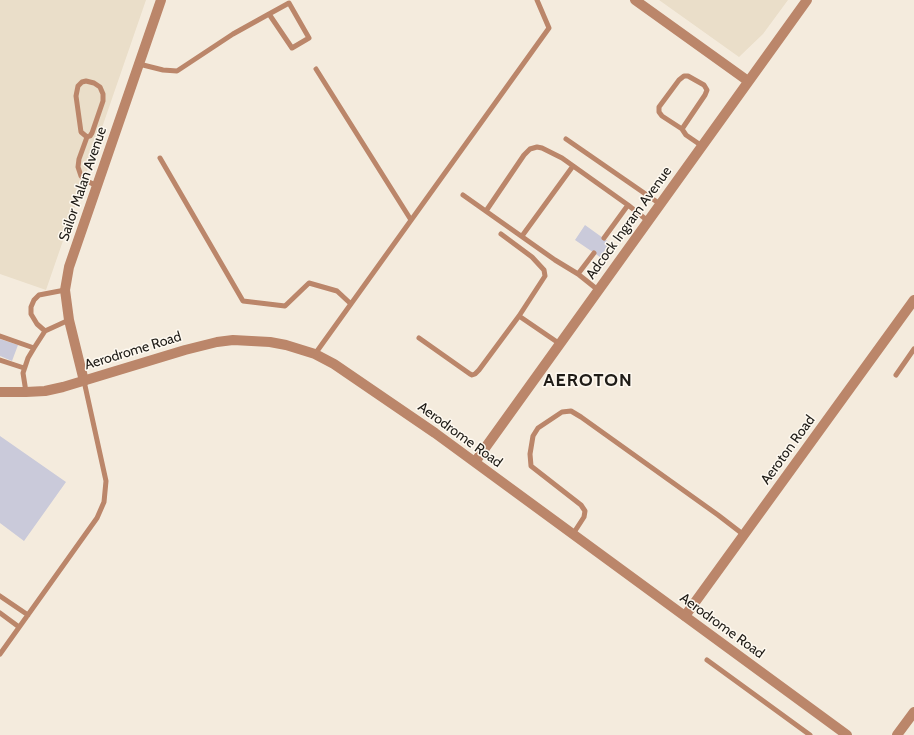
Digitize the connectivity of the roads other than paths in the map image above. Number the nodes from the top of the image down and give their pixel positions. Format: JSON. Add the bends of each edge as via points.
{"nodes":[{"id":1,"x":160,"y":0,"type":"edge"},
{"id":2,"x":537,"y":0,"type":"edge"},
{"id":3,"x":635,"y":0,"type":"edge"},
{"id":4,"x":807,"y":0,"type":"edge"},
{"id":5,"x":269,"y":14,"type":"junction"},
{"id":6,"x":139,"y":64,"type":"junction"},
{"id":7,"x":316,"y":69,"type":"dead end"},
{"id":8,"x":748,"y":82,"type":"junction"},
{"id":9,"x":682,"y":129,"type":"junction"},
{"id":10,"x":87,"y":137,"type":"junction"},
{"id":11,"x":566,"y":139,"type":"dead end"},
{"id":12,"x":702,"y":146,"type":"junction"},
{"id":13,"x":160,"y":158,"type":"dead end"},
{"id":14,"x":573,"y":166,"type":"junction"},
{"id":15,"x":97,"y":186,"type":"junction"},
{"id":16,"x":463,"y":195,"type":"dead end"},
{"id":17,"x":660,"y":204,"type":"junction"},
{"id":18,"x":628,"y":205,"type":"junction"},
{"id":19,"x":486,"y":211,"type":"junction"},
{"id":20,"x":411,"y":220,"type":"junction"},
{"id":21,"x":648,"y":221,"type":"junction"},
{"id":22,"x":501,"y":234,"type":"dead end"},
{"id":23,"x":522,"y":236,"type":"junction"},
{"id":24,"x":604,"y":238,"type":"dead end"},
{"id":25,"x":594,"y":253,"type":"dead end"},
{"id":26,"x":578,"y":274,"type":"junction"},
{"id":27,"x":65,"y":290,"type":"junction"},
{"id":28,"x":598,"y":290,"type":"junction"},
{"id":29,"x":351,"y":304,"type":"junction"},
{"id":30,"x":913,"y":304,"type":"edge"},
{"id":31,"x":519,"y":316,"type":"junction"},
{"id":32,"x":69,"y":320,"type":"junction"},
{"id":33,"x":45,"y":330,"type":"junction"},
{"id":34,"x":0,"y":336,"type":"edge"},
{"id":35,"x":419,"y":338,"type":"dead end"},
{"id":36,"x":560,"y":344,"type":"junction"},
{"id":37,"x":34,"y":348,"type":"junction"},
{"id":38,"x":914,"y":349,"type":"edge"},
{"id":39,"x":315,"y":354,"type":"junction"},
{"id":40,"x":0,"y":360,"type":"edge"},
{"id":41,"x":24,"y":368,"type":"junction"},
{"id":42,"x":896,"y":375,"type":"dead end"},
{"id":43,"x":84,"y":380,"type":"junction"},
{"id":44,"x":0,"y":392,"type":"edge"},
{"id":45,"x":26,"y":392,"type":"junction"},
{"id":46,"x":475,"y":462,"type":"junction"},
{"id":47,"x":573,"y":534,"type":"junction"},
{"id":48,"x":744,"y":535,"type":"junction"},
{"id":49,"x":0,"y":596,"type":"edge"},
{"id":50,"x":0,"y":613,"type":"edge"},
{"id":51,"x":28,"y":615,"type":"junction"},
{"id":52,"x":685,"y":616,"type":"junction"},
{"id":53,"x":19,"y":627,"type":"junction"},
{"id":54,"x":0,"y":654,"type":"edge"},
{"id":55,"x":707,"y":660,"type":"dead end"},
{"id":56,"x":914,"y":712,"type":"edge"},
{"id":57,"x":810,"y":735,"type":"edge"},
{"id":58,"x":847,"y":735,"type":"edge"},
{"id":59,"x":897,"y":735,"type":"edge"}],
"edges":[{"from":1,"to":6,"type":"street","name":"Sailor Malan Avenue"},
{"from":2,"to":20,"type":"lane","via":[[549,28]]},
{"from":3,"to":8,"type":"street"},
{"from":4,"to":8,"type":"street","name":"Adcock Ingram Avenue"},
{"from":5,"to":5,"type":"lane","via":[[292,48],[309,38],[289,3]]},
{"from":5,"to":6,"type":"lane","via":[[177,71]]},
{"from":6,"to":15,"type":"street","name":"Sailor Malan Avenue"},
{"from":7,"to":20,"type":"lane"},
{"from":8,"to":12,"type":"street","name":"Adcock Ingram Avenue"},
{"from":9,"to":9,"type":"lane","via":[[707,90],[704,85],[688,76],[679,80],[659,107],[662,116]]},
{"from":9,"to":12,"type":"lane"},
{"from":10,"to":10,"type":"lane","via":[[92,133],[103,94],[98,85],[86,81],[78,86],[76,96],[81,132]]},
{"from":10,"to":15,"type":"lane","via":[[78,167],[85,180]]},
{"from":11,"to":17,"type":"lane"},
{"from":12,"to":17,"type":"street","name":"Adcock Ingram Avenue"},
{"from":13,"to":29,"type":"lane","via":[[243,301],[285,306],[309,283],[337,291]]},
{"from":14,"to":18,"type":"lane"},
{"from":14,"to":19,"type":"lane","via":[[542,148],[532,147]]},
{"from":14,"to":23,"type":"lane"},
{"from":15,"to":27,"type":"street","name":"Sailor Malan Avenue","via":[[69,267]]},
{"from":16,"to":19,"type":"lane"},
{"from":17,"to":21,"type":"street","name":"Adcock Ingram Avenue"},
{"from":18,"to":21,"type":"lane"},
{"from":18,"to":24,"type":"lane"},
{"from":19,"to":23,"type":"lane"},
{"from":20,"to":29,"type":"lane"},
{"from":21,"to":28,"type":"street","name":"Adcock Ingram Avenue"},
{"from":22,"to":31,"type":"lane","via":[[532,257],[545,273]]},
{"from":23,"to":26,"type":"lane"},
{"from":25,"to":26,"type":"lane"},
{"from":26,"to":28,"type":"lane"},
{"from":27,"to":32,"type":"street","name":"Sailor Malan Avenue"},
{"from":27,"to":33,"type":"lane","via":[[39,295],[34,300],[31,314],[37,324]]},
{"from":28,"to":36,"type":"street","name":"Adcock Ingram Avenue"},
{"from":29,"to":39,"type":"lane"},
{"from":30,"to":48,"type":"street","name":"Aeroton Road"},
{"from":31,"to":35,"type":"lane","via":[[479,370],[472,375]]},
{"from":31,"to":36,"type":"lane"},
{"from":32,"to":33,"type":"lane"},
{"from":32,"to":43,"type":"street","name":"Sailor Malan Avenue"},
{"from":33,"to":37,"type":"lane"},
{"from":34,"to":37,"type":"lane"},
{"from":36,"to":46,"type":"street","name":"Adcock Ingram Avenue"},
{"from":37,"to":41,"type":"lane"},
{"from":38,"to":42,"type":"lane"},
{"from":39,"to":43,"type":"street","name":"Aerodrome Road","via":[[270,342],[228,341],[197,347]]},
{"from":39,"to":46,"type":"street","name":"Aerodrome Road","via":[[357,379]]},
{"from":40,"to":41,"type":"lane"},
{"from":41,"to":45,"type":"lane"},
{"from":43,"to":45,"type":"street","name":"Aerodrome Road"},
{"from":43,"to":51,"type":"lane","via":[[106,480],[104,502],[97,518]]},
{"from":44,"to":45,"type":"street","name":"Aerodrome Road"},
{"from":46,"to":47,"type":"street","name":"Aerodrome Road"},
{"from":47,"to":48,"type":"lane","via":[[584,517],[585,512],[581,505],[531,466],[533,436],[538,428],[562,412],[571,412],[581,417]]},
{"from":47,"to":52,"type":"street","name":"Aerodrome Road"},
{"from":48,"to":52,"type":"street","name":"Aeroton Road"},
{"from":49,"to":51,"type":"lane"},
{"from":50,"to":53,"type":"lane"},
{"from":51,"to":53,"type":"lane"},
{"from":52,"to":58,"type":"street","name":"Aerodrome Road"},
{"from":53,"to":54,"type":"lane"},
{"from":55,"to":57,"type":"lane"},
{"from":56,"to":59,"type":"street"}]}
